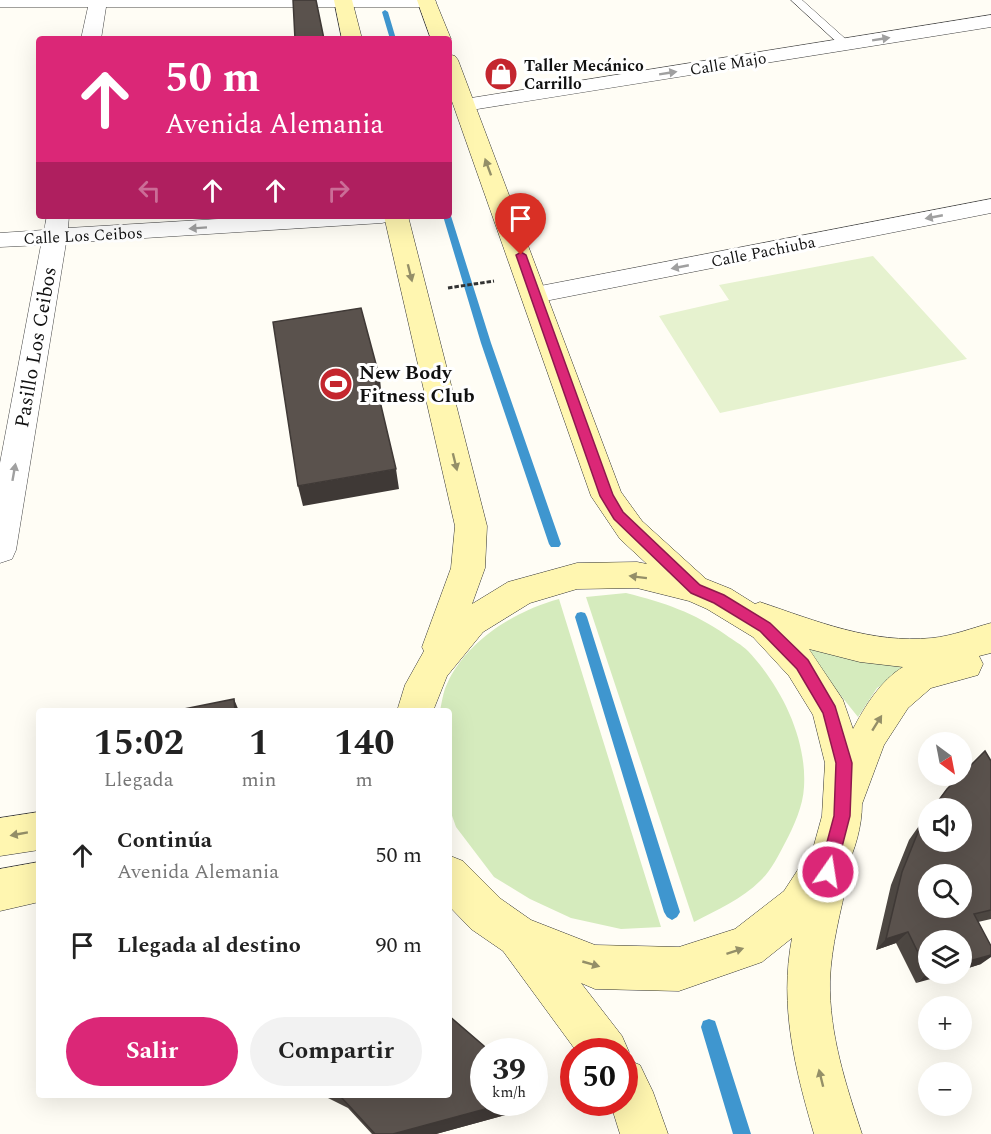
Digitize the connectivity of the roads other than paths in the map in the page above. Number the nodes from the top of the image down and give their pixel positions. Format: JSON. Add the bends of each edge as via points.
{"nodes":[{"id":1,"x":796,"y":0,"type":"edge"},
{"id":2,"x":427,"y":1,"type":"edge"},
{"id":3,"x":0,"y":2,"type":"edge"},
{"id":4,"x":98,"y":2,"type":"junction"},
{"id":5,"x":343,"y":2,"type":"edge"},
{"id":6,"x":960,"y":6,"type":"dead end"},
{"id":7,"x":988,"y":25,"type":"edge"},
{"id":8,"x":92,"y":36,"type":"edge"},
{"id":9,"x":351,"y":36,"type":"edge"},
{"id":10,"x":440,"y":36,"type":"edge"},
{"id":11,"x":845,"y":44,"type":"junction"},
{"id":12,"x":452,"y":71,"type":"edge"},
{"id":13,"x":465,"y":105,"type":"junction"},
{"id":14,"x":991,"y":206,"type":"edge"},
{"id":15,"x":284,"y":219,"type":"edge"},
{"id":16,"x":397,"y":219,"type":"edge"},
{"id":17,"x":56,"y":226,"type":"edge"},
{"id":18,"x":0,"y":240,"type":"edge"},
{"id":19,"x":535,"y":295,"type":"junction"},
{"id":20,"x":0,"y":550,"type":"edge"},
{"id":21,"x":707,"y":594,"type":"junction"},
{"id":22,"x":991,"y":638,"type":"edge"},
{"id":23,"x":991,"y":658,"type":"edge"},
{"id":24,"x":424,"y":687,"type":"edge"},
{"id":25,"x":395,"y":708,"type":"edge"},
{"id":26,"x":36,"y":831,"type":"edge"},
{"id":27,"x":837,"y":835,"type":"junction"},
{"id":28,"x":0,"y":837,"type":"edge"},
{"id":29,"x":452,"y":879,"type":"edge"},
{"id":30,"x":452,"y":894,"type":"edge"},
{"id":31,"x":501,"y":925,"type":"junction"},
{"id":32,"x":594,"y":1038,"type":"edge"},
{"id":33,"x":638,"y":1116,"type":"edge"},
{"id":34,"x":644,"y":1134,"type":"edge"},
{"id":35,"x":838,"y":1134,"type":"edge"}],
"edges":[{"from":1,"to":11,"type":"lane"},
{"from":2,"to":5,"type":"street"},
{"from":2,"to":10,"type":"main road"},
{"from":3,"to":4,"type":"street"},
{"from":4,"to":5,"type":"street"},
{"from":4,"to":8,"type":"street"},
{"from":5,"to":9,"type":"main road"},
{"from":6,"to":7,"type":"street"},
{"from":11,"to":7,"type":"street","name":"Calle Majo","one_way":true},
{"from":13,"to":11,"type":"street","name":"Calle Majo","one_way":true},
{"from":12,"to":13,"type":"main road"},
{"from":19,"to":13,"type":"main road","one_way":true},
{"from":14,"to":19,"type":"street","name":"Calle Pachiuba","one_way":true},
{"from":15,"to":17,"type":"street","name":"Calle Los Ceibos","one_way":true},
{"from":16,"to":24,"type":"main road","one_way":true,"via":[[471,526],[468,568]]},
{"from":17,"to":18,"type":"street","name":"Calle Los Ceibos"},
{"from":20,"to":17,"type":"street","name":"Pasillo Los Ceibos","one_way":true},
{"from":19,"to":21,"type":"main road","via":[[607,496],[632,530]]},
{"from":21,"to":22,"type":"main road","via":[[789,629],[863,648],[924,653]]},
{"from":21,"to":24,"type":"main road","one_way":true,"via":[[637,575],[577,576],[520,592],[471,622]]},
{"from":21,"to":27,"type":"main road","via":[[765,627],[802,665],[830,711],[844,763]]},
{"from":27,"to":23,"type":"main road","one_way":true,"via":[[855,766],[877,722],[905,685],[935,670]]},
{"from":24,"to":25,"type":"main road"},
{"from":26,"to":28,"type":"main road","one_way":true},
{"from":31,"to":27,"type":"main road","one_way":true,"via":[[595,967],[679,969],[747,947],[799,906]]},
{"from":35,"to":27,"type":"main road","one_way":true,"via":[[812,1039],[808,994],[812,950]]},
{"from":29,"to":31,"type":"main road"},
{"from":30,"to":31,"type":"main road"},
{"from":31,"to":32,"type":"main road"},
{"from":33,"to":34,"type":"main road"}]}
